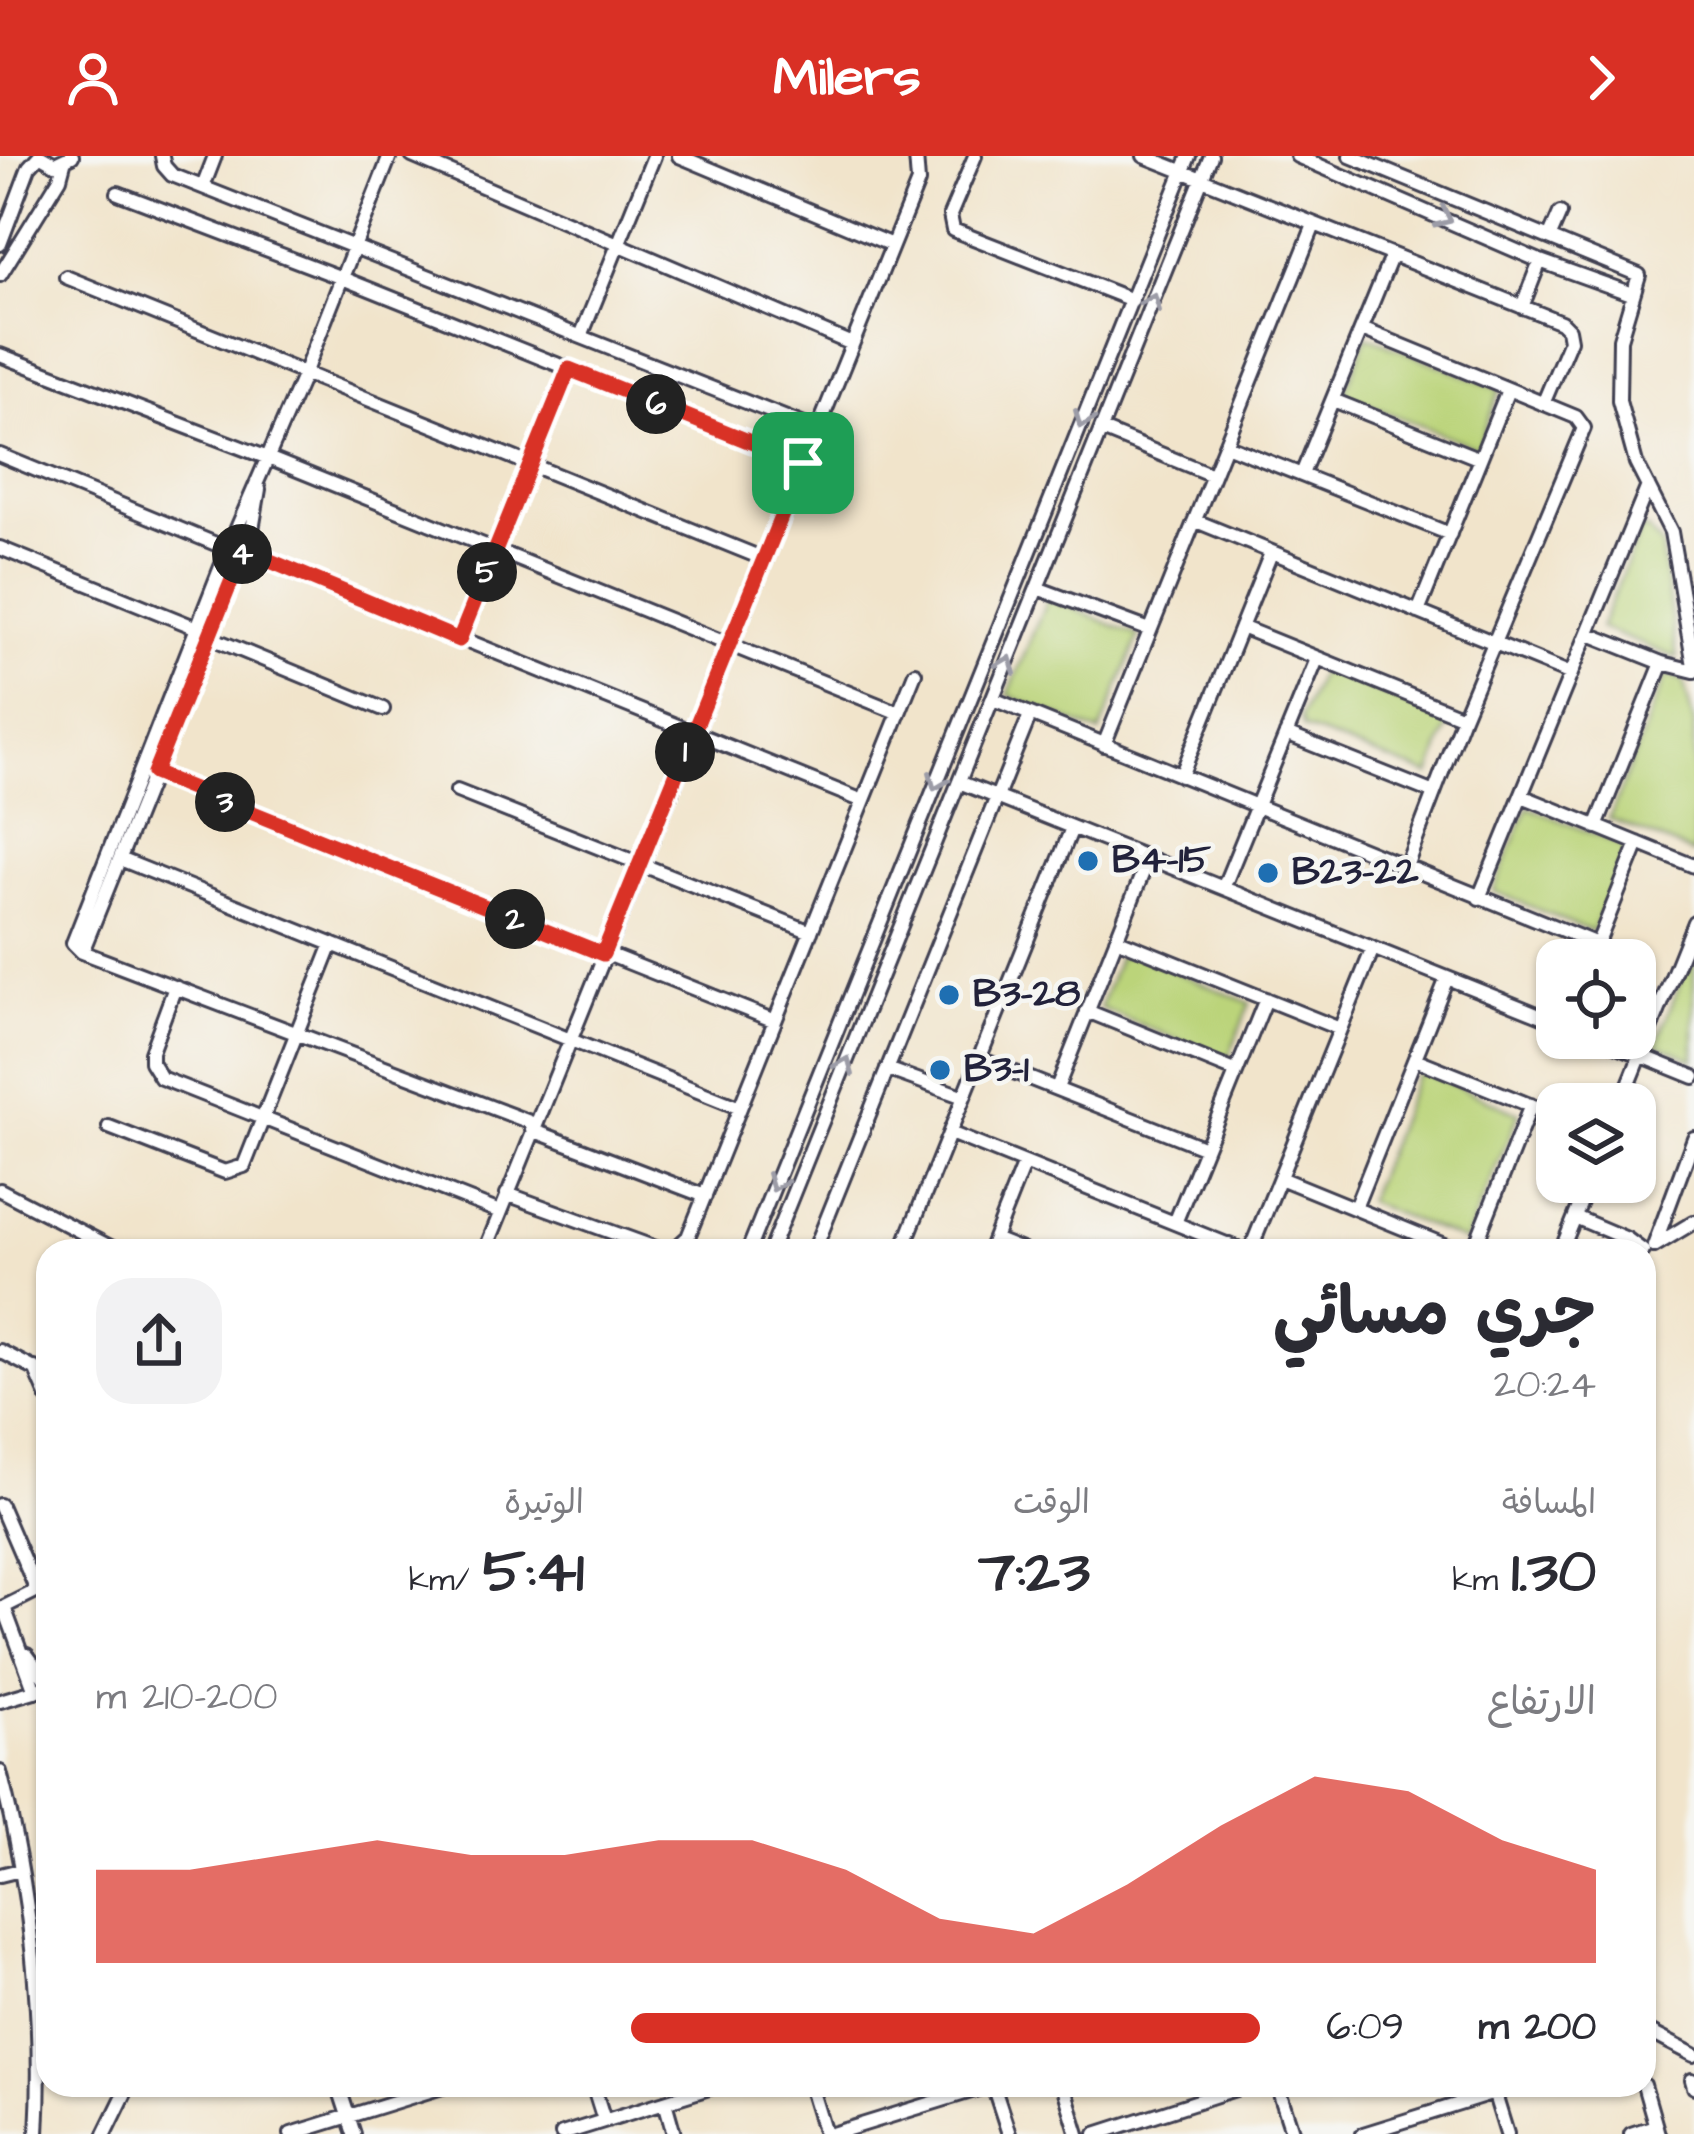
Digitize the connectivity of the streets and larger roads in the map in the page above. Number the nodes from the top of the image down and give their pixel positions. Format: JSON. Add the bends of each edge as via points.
{"nodes":[{"id":1,"x":40,"y":156,"type":"edge"},
{"id":2,"x":162,"y":156,"type":"edge"},
{"id":3,"x":215,"y":156,"type":"edge"},
{"id":4,"x":390,"y":156,"type":"edge"},
{"id":5,"x":412,"y":156,"type":"edge"},
{"id":6,"x":654,"y":156,"type":"edge"},
{"id":7,"x":680,"y":156,"type":"edge"},
{"id":8,"x":916,"y":156,"type":"edge"},
{"id":9,"x":975,"y":156,"type":"edge"},
{"id":10,"x":1144,"y":156,"type":"edge"},
{"id":11,"x":1189,"y":156,"type":"edge"},
{"id":12,"x":1211,"y":156,"type":"edge"},
{"id":13,"x":1297,"y":156,"type":"edge"},
{"id":14,"x":1350,"y":156,"type":"edge"},
{"id":15,"x":68,"y":159,"type":"edge"},
{"id":16,"x":1384,"y":169,"type":"junction"},
{"id":17,"x":1183,"y":172,"type":"junction"},
{"id":18,"x":1202,"y":179,"type":"junction"},
{"id":19,"x":203,"y":187,"type":"junction"},
{"id":20,"x":1376,"y":188,"type":"junction"},
{"id":21,"x":118,"y":193,"type":"dead end"},
{"id":22,"x":1560,"y":213,"type":"dead end"},
{"id":23,"x":1314,"y":225,"type":"junction"},
{"id":24,"x":1550,"y":236,"type":"junction"},
{"id":25,"x":0,"y":244,"type":"edge"},
{"id":26,"x":618,"y":244,"type":"junction"},
{"id":27,"x":892,"y":245,"type":"junction"},
{"id":28,"x":356,"y":246,"type":"junction"},
{"id":29,"x":1391,"y":256,"type":"junction"},
{"id":30,"x":1540,"y":260,"type":"junction"},
{"id":31,"x":0,"y":275,"type":"edge"},
{"id":32,"x":66,"y":277,"type":"dead end"},
{"id":33,"x":342,"y":278,"type":"junction"},
{"id":34,"x":1632,"y":294,"type":"junction"},
{"id":35,"x":1132,"y":300,"type":"junction"},
{"id":36,"x":1522,"y":307,"type":"junction"},
{"id":37,"x":1362,"y":329,"type":"junction"},
{"id":38,"x":581,"y":336,"type":"junction"},
{"id":39,"x":852,"y":344,"type":"junction"},
{"id":40,"x":0,"y":355,"type":"edge"},
{"id":41,"x":569,"y":369,"type":"junction"},
{"id":42,"x":304,"y":374,"type":"junction"},
{"id":43,"x":1508,"y":390,"type":"junction"},
{"id":44,"x":1333,"y":400,"type":"junction"},
{"id":45,"x":1543,"y":404,"type":"junction"},
{"id":46,"x":817,"y":430,"type":"junction"},
{"id":47,"x":1102,"y":430,"type":"junction"},
{"id":48,"x":1226,"y":445,"type":"junction"},
{"id":49,"x":0,"y":455,"type":"edge"},
{"id":50,"x":268,"y":458,"type":"junction"},
{"id":51,"x":1480,"y":459,"type":"junction"},
{"id":52,"x":803,"y":463,"type":"junction"},
{"id":53,"x":530,"y":465,"type":"junction"},
{"id":54,"x":1301,"y":474,"type":"junction"},
{"id":55,"x":1212,"y":475,"type":"junction"},
{"id":56,"x":260,"y":478,"type":"junction"},
{"id":57,"x":1058,"y":483,"type":"junction"},
{"id":58,"x":1648,"y":486,"type":"junction"},
{"id":59,"x":1076,"y":491,"type":"junction"},
{"id":60,"x":1196,"y":521,"type":"junction"},
{"id":61,"x":1450,"y":534,"type":"junction"},
{"id":62,"x":0,"y":548,"type":"edge"},
{"id":63,"x":228,"y":549,"type":"junction"},
{"id":64,"x":244,"y":550,"type":"junction"},
{"id":65,"x":496,"y":551,"type":"junction"},
{"id":66,"x":1271,"y":553,"type":"junction"},
{"id":67,"x":764,"y":559,"type":"junction"},
{"id":68,"x":1037,"y":588,"type":"junction"},
{"id":69,"x":1418,"y":611,"type":"junction"},
{"id":70,"x":1241,"y":627,"type":"junction"},
{"id":71,"x":196,"y":628,"type":"junction"},
{"id":72,"x":1150,"y":630,"type":"junction"},
{"id":73,"x":1588,"y":634,"type":"junction"},
{"id":74,"x":209,"y":637,"type":"junction"},
{"id":75,"x":459,"y":640,"type":"junction"},
{"id":76,"x":1494,"y":643,"type":"junction"},
{"id":77,"x":728,"y":646,"type":"junction"},
{"id":78,"x":1317,"y":658,"type":"junction"},
{"id":79,"x":1662,"y":663,"type":"junction"},
{"id":80,"x":1694,"y":669,"type":"edge"},
{"id":81,"x":915,"y":673,"type":"dead end"},
{"id":82,"x":1571,"y":674,"type":"junction"},
{"id":83,"x":993,"y":699,"type":"junction"},
{"id":84,"x":383,"y":709,"type":"dead end"},
{"id":85,"x":898,"y":713,"type":"junction"},
{"id":86,"x":1030,"y":715,"type":"junction"},
{"id":87,"x":1463,"y":717,"type":"junction"},
{"id":88,"x":692,"y":734,"type":"junction"},
{"id":89,"x":1286,"y":734,"type":"junction"},
{"id":90,"x":1104,"y":745,"type":"junction"},
{"id":91,"x":154,"y":773,"type":"junction"},
{"id":92,"x":1180,"y":776,"type":"junction"},
{"id":93,"x":959,"y":782,"type":"junction"},
{"id":94,"x":457,"y":791,"type":"dead end"},
{"id":95,"x":1434,"y":793,"type":"junction"},
{"id":96,"x":1522,"y":796,"type":"junction"},
{"id":97,"x":996,"y":797,"type":"junction"},
{"id":98,"x":863,"y":801,"type":"junction"},
{"id":99,"x":1256,"y":807,"type":"junction"},
{"id":100,"x":1596,"y":827,"type":"junction"},
{"id":101,"x":1072,"y":828,"type":"junction"},
{"id":102,"x":914,"y":839,"type":"junction"},
{"id":103,"x":1638,"y":843,"type":"junction"},
{"id":104,"x":933,"y":847,"type":"junction"},
{"id":105,"x":1149,"y":857,"type":"junction"},
{"id":106,"x":120,"y":859,"type":"junction"},
{"id":107,"x":638,"y":866,"type":"junction"},
{"id":108,"x":1694,"y":866,"type":"edge"},
{"id":109,"x":1405,"y":869,"type":"junction"},
{"id":110,"x":1224,"y":886,"type":"junction"},
{"id":111,"x":1479,"y":898,"type":"junction"},
{"id":112,"x":1694,"y":922,"type":"edge"},
{"id":113,"x":811,"y":932,"type":"junction"},
{"id":114,"x":1115,"y":939,"type":"junction"},
{"id":115,"x":1585,"y":939,"type":"edge"},
{"id":116,"x":1600,"y":939,"type":"edge"},
{"id":117,"x":1691,"y":939,"type":"edge"},
{"id":118,"x":332,"y":944,"type":"junction"},
{"id":119,"x":1372,"y":949,"type":"junction"},
{"id":120,"x":82,"y":952,"type":"junction"},
{"id":121,"x":603,"y":954,"type":"junction"},
{"id":122,"x":1447,"y":978,"type":"junction"},
{"id":123,"x":175,"y":987,"type":"junction"},
{"id":124,"x":1266,"y":999,"type":"junction"},
{"id":125,"x":1088,"y":1011,"type":"junction"},
{"id":126,"x":1536,"y":1014,"type":"edge"},
{"id":127,"x":775,"y":1022,"type":"junction"},
{"id":128,"x":1656,"y":1022,"type":"edge"},
{"id":129,"x":1340,"y":1029,"type":"junction"},
{"id":130,"x":298,"y":1033,"type":"junction"},
{"id":131,"x":568,"y":1040,"type":"junction"},
{"id":132,"x":978,"y":1058,"type":"junction"},
{"id":133,"x":1415,"y":1059,"type":"junction"},
{"id":134,"x":1651,"y":1059,"type":"edge"},
{"id":135,"x":887,"y":1069,"type":"junction"},
{"id":136,"x":1235,"y":1071,"type":"junction"},
{"id":137,"x":1694,"y":1077,"type":"edge"},
{"id":138,"x":1057,"y":1088,"type":"junction"},
{"id":139,"x":964,"y":1097,"type":"junction"},
{"id":140,"x":1531,"y":1106,"type":"junction"},
{"id":141,"x":740,"y":1108,"type":"junction"},
{"id":142,"x":1536,"y":1108,"type":"edge"},
{"id":143,"x":266,"y":1119,"type":"junction"},
{"id":144,"x":802,"y":1120,"type":"junction"},
{"id":145,"x":820,"y":1126,"type":"junction"},
{"id":146,"x":110,"y":1127,"type":"dead end"},
{"id":147,"x":533,"y":1127,"type":"junction"},
{"id":148,"x":950,"y":1133,"type":"junction"},
{"id":149,"x":1694,"y":1138,"type":"edge"},
{"id":150,"x":1205,"y":1148,"type":"junction"},
{"id":151,"x":1024,"y":1163,"type":"junction"},
{"id":152,"x":1280,"y":1178,"type":"junction"},
{"id":153,"x":0,"y":1190,"type":"edge"},
{"id":154,"x":507,"y":1194,"type":"junction"},
{"id":155,"x":705,"y":1196,"type":"junction"},
{"id":156,"x":1581,"y":1203,"type":"edge"},
{"id":157,"x":1355,"y":1208,"type":"junction"},
{"id":158,"x":500,"y":1213,"type":"junction"},
{"id":159,"x":1575,"y":1217,"type":"junction"},
{"id":160,"x":1694,"y":1222,"type":"edge"},
{"id":161,"x":1175,"y":1223,"type":"junction"},
{"id":162,"x":95,"y":1239,"type":"edge"},
{"id":163,"x":490,"y":1239,"type":"edge"},
{"id":164,"x":631,"y":1239,"type":"edge"},
{"id":165,"x":685,"y":1239,"type":"edge"},
{"id":166,"x":753,"y":1239,"type":"edge"},
{"id":167,"x":775,"y":1239,"type":"edge"},
{"id":168,"x":819,"y":1239,"type":"edge"},
{"id":169,"x":907,"y":1239,"type":"edge"},
{"id":170,"x":994,"y":1239,"type":"edge"},
{"id":171,"x":1216,"y":1239,"type":"edge"},
{"id":172,"x":1252,"y":1239,"type":"edge"},
{"id":173,"x":1430,"y":1239,"type":"edge"},
{"id":174,"x":1478,"y":1239,"type":"edge"},
{"id":175,"x":1566,"y":1239,"type":"edge"},
{"id":176,"x":1627,"y":1239,"type":"edge"},
{"id":177,"x":1651,"y":1239,"type":"edge"},
{"id":178,"x":1656,"y":1246,"type":"edge"},
{"id":179,"x":0,"y":1351,"type":"edge"},
{"id":180,"x":36,"y":1369,"type":"edge"},
{"id":181,"x":0,"y":1505,"type":"edge"},
{"id":182,"x":36,"y":1576,"type":"edge"},
{"id":183,"x":36,"y":1591,"type":"edge"},
{"id":184,"x":36,"y":1674,"type":"edge"},
{"id":185,"x":36,"y":1690,"type":"edge"},
{"id":186,"x":0,"y":1701,"type":"edge"},
{"id":187,"x":1,"y":1781,"type":"edge"},
{"id":188,"x":20,"y":1870,"type":"junction"},
{"id":189,"x":0,"y":1875,"type":"edge"},
{"id":190,"x":1656,"y":2035,"type":"edge"},
{"id":191,"x":1694,"y":2055,"type":"edge"},
{"id":192,"x":36,"y":2073,"type":"edge"},
{"id":193,"x":36,"y":2097,"type":"edge"},
{"id":194,"x":123,"y":2097,"type":"edge"},
{"id":195,"x":342,"y":2097,"type":"edge"},
{"id":196,"x":411,"y":2097,"type":"edge"},
{"id":197,"x":597,"y":2097,"type":"edge"},
{"id":198,"x":680,"y":2097,"type":"edge"},
{"id":199,"x":814,"y":2097,"type":"edge"},
{"id":200,"x":953,"y":2097,"type":"edge"},
{"id":201,"x":996,"y":2097,"type":"edge"},
{"id":202,"x":1067,"y":2097,"type":"edge"},
{"id":203,"x":1218,"y":2097,"type":"edge"},
{"id":204,"x":1281,"y":2097,"type":"edge"},
{"id":205,"x":1470,"y":2097,"type":"edge"},
{"id":206,"x":1495,"y":2097,"type":"edge"},
{"id":207,"x":1647,"y":2097,"type":"edge"},
{"id":208,"x":664,"y":2102,"type":"junction"},
{"id":209,"x":348,"y":2117,"type":"junction"},
{"id":210,"x":887,"y":2117,"type":"junction"},
{"id":211,"x":604,"y":2120,"type":"junction"},
{"id":212,"x":1140,"y":2128,"type":"edge"},
{"id":213,"x":1657,"y":2130,"type":"edge"},
{"id":214,"x":37,"y":2134,"type":"edge"},
{"id":215,"x":106,"y":2134,"type":"edge"},
{"id":216,"x":291,"y":2134,"type":"edge"},
{"id":217,"x":354,"y":2134,"type":"edge"},
{"id":218,"x":562,"y":2134,"type":"edge"},
{"id":219,"x":674,"y":2134,"type":"edge"},
{"id":220,"x":828,"y":2134,"type":"edge"},
{"id":221,"x":892,"y":2134,"type":"edge"},
{"id":222,"x":1009,"y":2134,"type":"edge"},
{"id":223,"x":1078,"y":2134,"type":"edge"},
{"id":224,"x":1096,"y":2134,"type":"edge"},
{"id":225,"x":1293,"y":2134,"type":"edge"},
{"id":226,"x":1363,"y":2134,"type":"edge"},
{"id":227,"x":1507,"y":2134,"type":"edge"},
{"id":228,"x":1631,"y":2134,"type":"edge"}],
"edges":[{"from":1,"to":15,"type":"street","via":[[51,164]]},
{"from":1,"to":25,"type":"street"},
{"from":2,"to":19,"type":"street","via":[[172,175]]},
{"from":3,"to":19,"type":"street"},
{"from":4,"to":28,"type":"street"},
{"from":5,"to":26,"type":"street"},
{"from":6,"to":26,"type":"street"},
{"from":7,"to":27,"type":"street"},
{"from":8,"to":27,"type":"street","via":[[918,182]]},
{"from":9,"to":35,"type":"street","via":[[950,215],[953,230]]},
{"from":10,"to":17,"type":"street"},
{"from":11,"to":17,"type":"street"},
{"from":12,"to":18,"type":"street"},
{"from":13,"to":20,"type":"street"},
{"from":14,"to":16,"type":"street"},
{"from":15,"to":31,"type":"street"},
{"from":16,"to":20,"type":"street"},
{"from":16,"to":24,"type":"street"},
{"from":17,"to":18,"type":"street"},
{"from":17,"to":35,"type":"street"},
{"from":18,"to":23,"type":"street"},
{"from":47,"to":18,"type":"street","one_way":true},
{"from":19,"to":28,"type":"street"},
{"from":20,"to":30,"type":"street","one_way":true},
{"from":21,"to":33,"type":"street"},
{"from":22,"to":24,"type":"street"},
{"from":23,"to":29,"type":"street"},
{"from":23,"to":48,"type":"street"},
{"from":24,"to":34,"type":"street","via":[[1640,275]]},
{"from":26,"to":38,"type":"street"},
{"from":26,"to":39,"type":"street"},
{"from":27,"to":39,"type":"street"},
{"from":28,"to":33,"type":"street"},
{"from":28,"to":38,"type":"street"},
{"from":29,"to":36,"type":"street"},
{"from":29,"to":37,"type":"street"},
{"from":30,"to":34,"type":"street"},
{"from":30,"to":36,"type":"street"},
{"from":32,"to":42,"type":"street"},
{"from":33,"to":41,"type":"street"},
{"from":33,"to":42,"type":"street"},
{"from":34,"to":58,"type":"street","via":[[1620,339],[1619,401]]},
{"from":35,"to":57,"type":"street","one_way":true},
{"from":36,"to":45,"type":"street","via":[[1561,322],[1570,334]]},
{"from":37,"to":43,"type":"street"},
{"from":37,"to":44,"type":"street"},
{"from":38,"to":46,"type":"street"},
{"from":39,"to":46,"type":"street"},
{"from":40,"to":50,"type":"street"},
{"from":41,"to":52,"type":"street"},
{"from":41,"to":53,"type":"street"},
{"from":42,"to":50,"type":"street"},
{"from":42,"to":53,"type":"street"},
{"from":43,"to":45,"type":"street"},
{"from":43,"to":51,"type":"street"},
{"from":44,"to":51,"type":"street"},
{"from":44,"to":54,"type":"street"},
{"from":45,"to":76,"type":"street","via":[[1576,416],[1584,435]]},
{"from":46,"to":52,"type":"street"},
{"from":47,"to":55,"type":"street"},
{"from":47,"to":59,"type":"street"},
{"from":48,"to":54,"type":"street"},
{"from":48,"to":55,"type":"street"},
{"from":49,"to":63,"type":"street"},
{"from":50,"to":56,"type":"street"},
{"from":50,"to":65,"type":"street"},
{"from":51,"to":61,"type":"street"},
{"from":52,"to":67,"type":"street"},
{"from":53,"to":65,"type":"street"},
{"from":53,"to":67,"type":"street"},
{"from":54,"to":61,"type":"street"},
{"from":55,"to":60,"type":"street"},
{"from":56,"to":63,"type":"street"},
{"from":56,"to":64,"type":"street"},
{"from":57,"to":59,"type":"street"},
{"from":57,"to":102,"type":"street","one_way":true},
{"from":58,"to":73,"type":"street"},
{"from":58,"to":80,"type":"street","via":[[1671,532]]},
{"from":59,"to":68,"type":"street"},
{"from":60,"to":66,"type":"street"},
{"from":60,"to":72,"type":"street"},
{"from":61,"to":69,"type":"street"},
{"from":62,"to":71,"type":"street"},
{"from":63,"to":71,"type":"street"},
{"from":64,"to":74,"type":"street"},
{"from":64,"to":75,"type":"street"},
{"from":65,"to":75,"type":"street"},
{"from":65,"to":77,"type":"street"},
{"from":66,"to":69,"type":"street"},
{"from":66,"to":70,"type":"street"},
{"from":67,"to":77,"type":"street"},
{"from":68,"to":72,"type":"street"},
{"from":83,"to":68,"type":"street","one_way":true},
{"from":69,"to":76,"type":"street"},
{"from":70,"to":78,"type":"street"},
{"from":70,"to":92,"type":"street"},
{"from":71,"to":120,"type":"street","via":[[74,938]]},
{"from":72,"to":90,"type":"street"},
{"from":73,"to":79,"type":"street"},
{"from":73,"to":82,"type":"street"},
{"from":74,"to":84,"type":"street"},
{"from":74,"to":91,"type":"street"},
{"from":75,"to":88,"type":"street"},
{"from":76,"to":82,"type":"street"},
{"from":76,"to":87,"type":"street"},
{"from":77,"to":85,"type":"street"},
{"from":77,"to":88,"type":"street"},
{"from":78,"to":87,"type":"street"},
{"from":78,"to":89,"type":"street"},
{"from":79,"to":80,"type":"street"},
{"from":79,"to":100,"type":"street"},
{"from":81,"to":85,"type":"street"},
{"from":82,"to":96,"type":"street"},
{"from":83,"to":86,"type":"street"},
{"from":83,"to":93,"type":"street"},
{"from":85,"to":98,"type":"street"},
{"from":86,"to":90,"type":"street"},
{"from":86,"to":97,"type":"street"},
{"from":87,"to":95,"type":"street"},
{"from":88,"to":98,"type":"street"},
{"from":88,"to":107,"type":"street"},
{"from":89,"to":95,"type":"street"},
{"from":89,"to":99,"type":"street"},
{"from":90,"to":92,"type":"street"},
{"from":91,"to":106,"type":"street"},
{"from":91,"to":121,"type":"street"},
{"from":92,"to":99,"type":"street"},
{"from":93,"to":97,"type":"street"},
{"from":93,"to":104,"type":"street"},
{"from":94,"to":107,"type":"street"},
{"from":95,"to":109,"type":"street"},
{"from":96,"to":100,"type":"street"},
{"from":96,"to":111,"type":"street"},
{"from":97,"to":101,"type":"street"},
{"from":97,"to":135,"type":"street"},
{"from":98,"to":113,"type":"street"},
{"from":99,"to":109,"type":"street"},
{"from":99,"to":110,"type":"street"},
{"from":100,"to":103,"type":"street"},
{"from":101,"to":105,"type":"street"},
{"from":101,"to":132,"type":"street"},
{"from":102,"to":104,"type":"street"},
{"from":102,"to":144,"type":"street"},
{"from":103,"to":108,"type":"street"},
{"from":103,"to":116,"type":"street"},
{"from":145,"to":104,"type":"street","one_way":true},
{"from":105,"to":110,"type":"street"},
{"from":105,"to":114,"type":"street"},
{"from":106,"to":118,"type":"street"},
{"from":106,"to":120,"type":"street"},
{"from":107,"to":113,"type":"street"},
{"from":107,"to":121,"type":"street"},
{"from":109,"to":111,"type":"street"},
{"from":110,"to":119,"type":"street"},
{"from":111,"to":115,"type":"street"},
{"from":112,"to":117,"type":"street"},
{"from":113,"to":127,"type":"street"},
{"from":114,"to":124,"type":"street"},
{"from":114,"to":125,"type":"street"},
{"from":117,"to":128,"type":"street"},
{"from":118,"to":130,"type":"street"},
{"from":118,"to":131,"type":"street"},
{"from":119,"to":122,"type":"street"},
{"from":119,"to":129,"type":"street"},
{"from":120,"to":123,"type":"street"},
{"from":121,"to":127,"type":"street"},
{"from":121,"to":131,"type":"street"},
{"from":122,"to":126,"type":"street"},
{"from":122,"to":133,"type":"street"},
{"from":123,"to":130,"type":"street"},
{"from":123,"to":143,"type":"street","via":[[151,1052],[154,1071]]},
{"from":124,"to":129,"type":"street"},
{"from":124,"to":136,"type":"street"},
{"from":125,"to":136,"type":"street"},
{"from":125,"to":138,"type":"street"},
{"from":127,"to":141,"type":"street"},
{"from":129,"to":152,"type":"street"},
{"from":130,"to":143,"type":"street"},
{"from":130,"to":147,"type":"street"},
{"from":131,"to":141,"type":"street"},
{"from":131,"to":147,"type":"street"},
{"from":132,"to":138,"type":"street"},
{"from":132,"to":139,"type":"street"},
{"from":133,"to":140,"type":"street"},
{"from":133,"to":157,"type":"street"},
{"from":134,"to":137,"type":"street"},
{"from":135,"to":139,"type":"street"},
{"from":135,"to":168,"type":"street"},
{"from":136,"to":150,"type":"street"},
{"from":138,"to":150,"type":"street"},
{"from":139,"to":148,"type":"street"},
{"from":140,"to":142,"type":"street"},
{"from":140,"to":174,"type":"street"},
{"from":141,"to":155,"type":"street"},
{"from":143,"to":146,"type":"street","via":[[249,1161],[232,1172]]},
{"from":143,"to":158,"type":"street"},
{"from":144,"to":145,"type":"street"},
{"from":144,"to":166,"type":"street","one_way":true},
{"from":145,"to":167,"type":"street"},
{"from":147,"to":154,"type":"street"},
{"from":147,"to":155,"type":"street"},
{"from":148,"to":151,"type":"street"},
{"from":148,"to":169,"type":"street"},
{"from":149,"to":177,"type":"street"},
{"from":150,"to":161,"type":"street"},
{"from":151,"to":161,"type":"street"},
{"from":151,"to":170,"type":"street"},
{"from":152,"to":157,"type":"street"},
{"from":152,"to":172,"type":"street"},
{"from":153,"to":162,"type":"street"},
{"from":154,"to":158,"type":"street"},
{"from":154,"to":164,"type":"street"},
{"from":155,"to":165,"type":"street"},
{"from":156,"to":159,"type":"street"},
{"from":157,"to":173,"type":"street"},
{"from":158,"to":163,"type":"street"},
{"from":159,"to":175,"type":"street"},
{"from":159,"to":176,"type":"street"},
{"from":160,"to":178,"type":"street"},
{"from":161,"to":171,"type":"street"},
{"from":179,"to":180,"type":"street"},
{"from":181,"to":182,"type":"street"},
{"from":183,"to":184,"type":"street","via":[[4,1607]]},
{"from":185,"to":186,"type":"street"},
{"from":187,"to":188,"type":"street"},
{"from":188,"to":189,"type":"street"},
{"from":188,"to":192,"type":"street"},
{"from":190,"to":191,"type":"street"},
{"from":193,"to":214,"type":"street"},
{"from":194,"to":215,"type":"street"},
{"from":195,"to":209,"type":"street"},
{"from":196,"to":209,"type":"street"},
{"from":197,"to":211,"type":"street"},
{"from":198,"to":208,"type":"street"},
{"from":199,"to":220,"type":"street"},
{"from":200,"to":210,"type":"street"},
{"from":201,"to":222,"type":"street"},
{"from":202,"to":223,"type":"street"},
{"from":203,"to":212,"type":"street"},
{"from":204,"to":225,"type":"street"},
{"from":205,"to":226,"type":"street"},
{"from":206,"to":227,"type":"street"},
{"from":207,"to":213,"type":"street"},
{"from":208,"to":211,"type":"street"},
{"from":208,"to":219,"type":"street"},
{"from":209,"to":216,"type":"street"},
{"from":209,"to":217,"type":"street"},
{"from":210,"to":220,"type":"street"},
{"from":210,"to":221,"type":"street"},
{"from":211,"to":218,"type":"street"},
{"from":212,"to":224,"type":"street"},
{"from":213,"to":228,"type":"street"}]}
